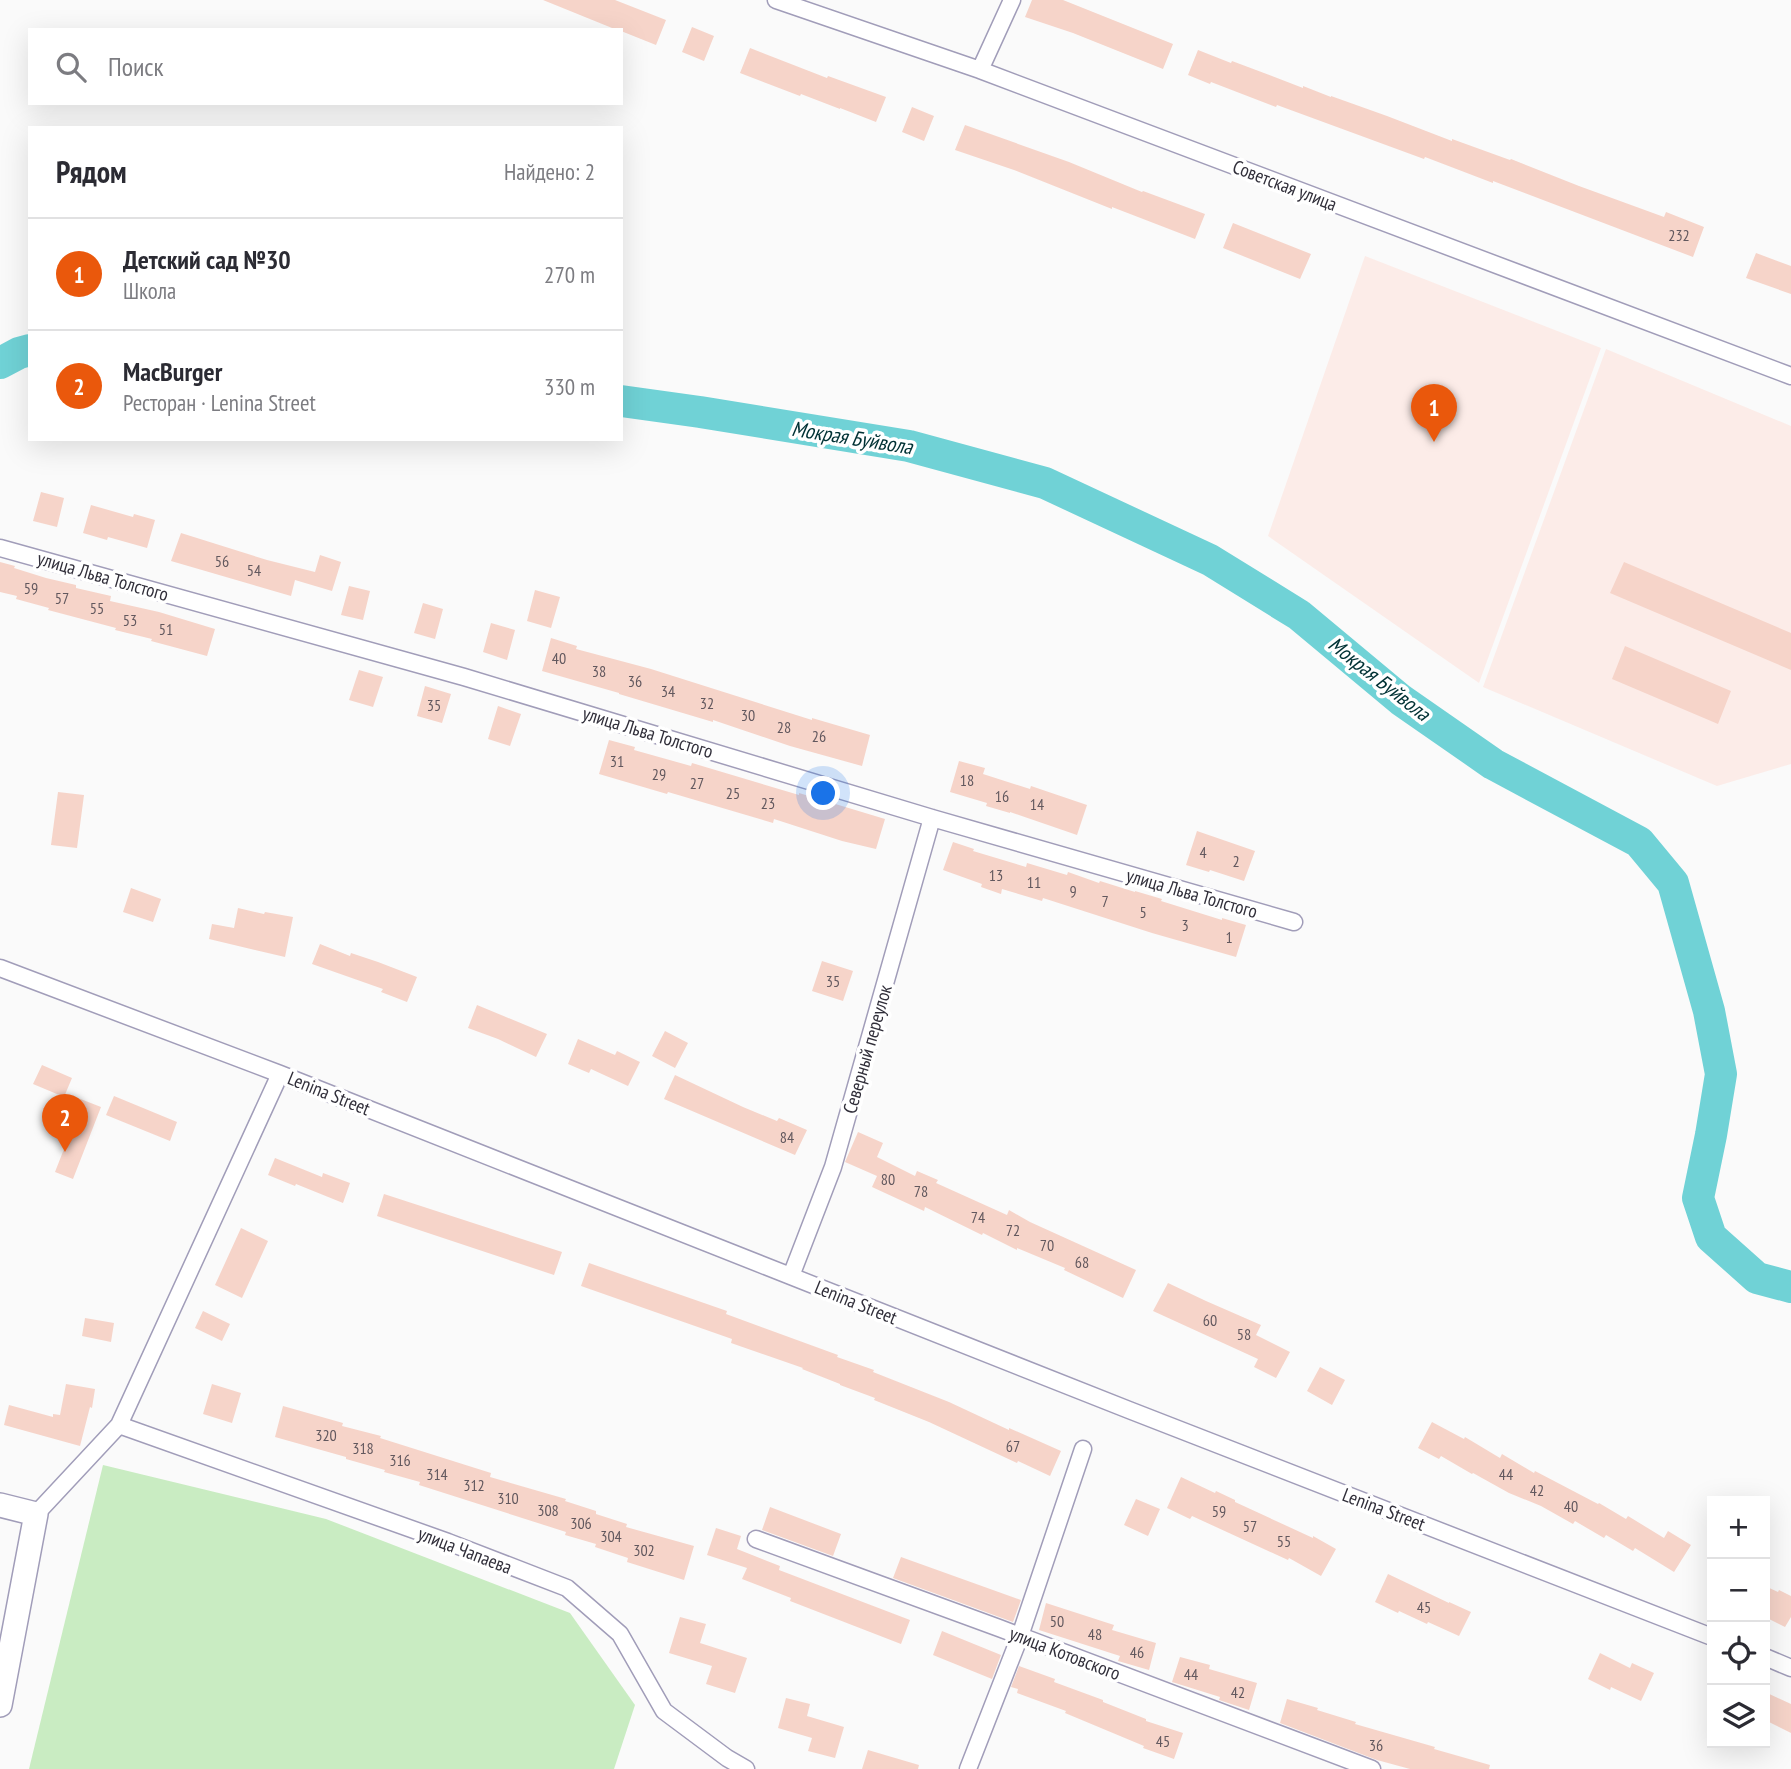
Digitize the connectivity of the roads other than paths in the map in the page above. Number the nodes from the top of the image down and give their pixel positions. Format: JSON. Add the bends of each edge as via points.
{"nodes":[{"id":1,"x":776,"y":0,"type":"edge"},
{"id":2,"x":1012,"y":0,"type":"edge"},
{"id":3,"x":980,"y":70,"type":"junction"},
{"id":4,"x":1791,"y":376,"type":"edge"},
{"id":5,"x":0,"y":548,"type":"edge"},
{"id":6,"x":932,"y":818,"type":"junction"},
{"id":7,"x":1294,"y":922,"type":"dead end"},
{"id":8,"x":0,"y":968,"type":"edge"},
{"id":9,"x":280,"y":1074,"type":"junction"},
{"id":10,"x":791,"y":1276,"type":"junction"},
{"id":11,"x":119,"y":1425,"type":"junction"},
{"id":12,"x":1083,"y":1449,"type":"dead end"},
{"id":13,"x":0,"y":1505,"type":"edge"},
{"id":14,"x":36,"y":1514,"type":"junction"},
{"id":15,"x":756,"y":1539,"type":"dead end"},
{"id":16,"x":1707,"y":1635,"type":"edge"},
{"id":17,"x":1020,"y":1636,"type":"junction"},
{"id":18,"x":1770,"y":1659,"type":"edge"},
{"id":19,"x":1791,"y":1668,"type":"edge"},
{"id":20,"x":0,"y":1705,"type":"edge"},
{"id":21,"x":746,"y":1769,"type":"edge"},
{"id":22,"x":968,"y":1769,"type":"edge"},
{"id":23,"x":1372,"y":1769,"type":"edge"}],
"edges":[{"from":1,"to":3,"type":"street","name":"Советская улица"},
{"from":2,"to":3,"type":"street"},
{"from":3,"to":4,"type":"street","name":"Советская улица"},
{"from":5,"to":6,"type":"street","name":"улица Льва Толстого","via":[[464,677]]},
{"from":6,"to":7,"type":"street","name":"улица Льва Толстого"},
{"from":6,"to":10,"type":"street","name":"Северный переулок","via":[[833,1167]]},
{"from":8,"to":9,"type":"street","name":"Lenina Street"},
{"from":9,"to":10,"type":"street","name":"Lenina Street"},
{"from":9,"to":11,"type":"street"},
{"from":10,"to":16,"type":"street","name":"Lenina Street"},
{"from":11,"to":14,"type":"street"},
{"from":11,"to":21,"type":"street","name":"улица Чапаева","via":[[567,1588],[620,1634],[664,1711]]},
{"from":12,"to":17,"type":"street"},
{"from":13,"to":14,"type":"main road"},
{"from":14,"to":20,"type":"main road"},
{"from":15,"to":17,"type":"street","name":"улица Котовского"},
{"from":17,"to":22,"type":"street"},
{"from":17,"to":23,"type":"street","name":"улица Котовского"},
{"from":18,"to":19,"type":"street"}]}
